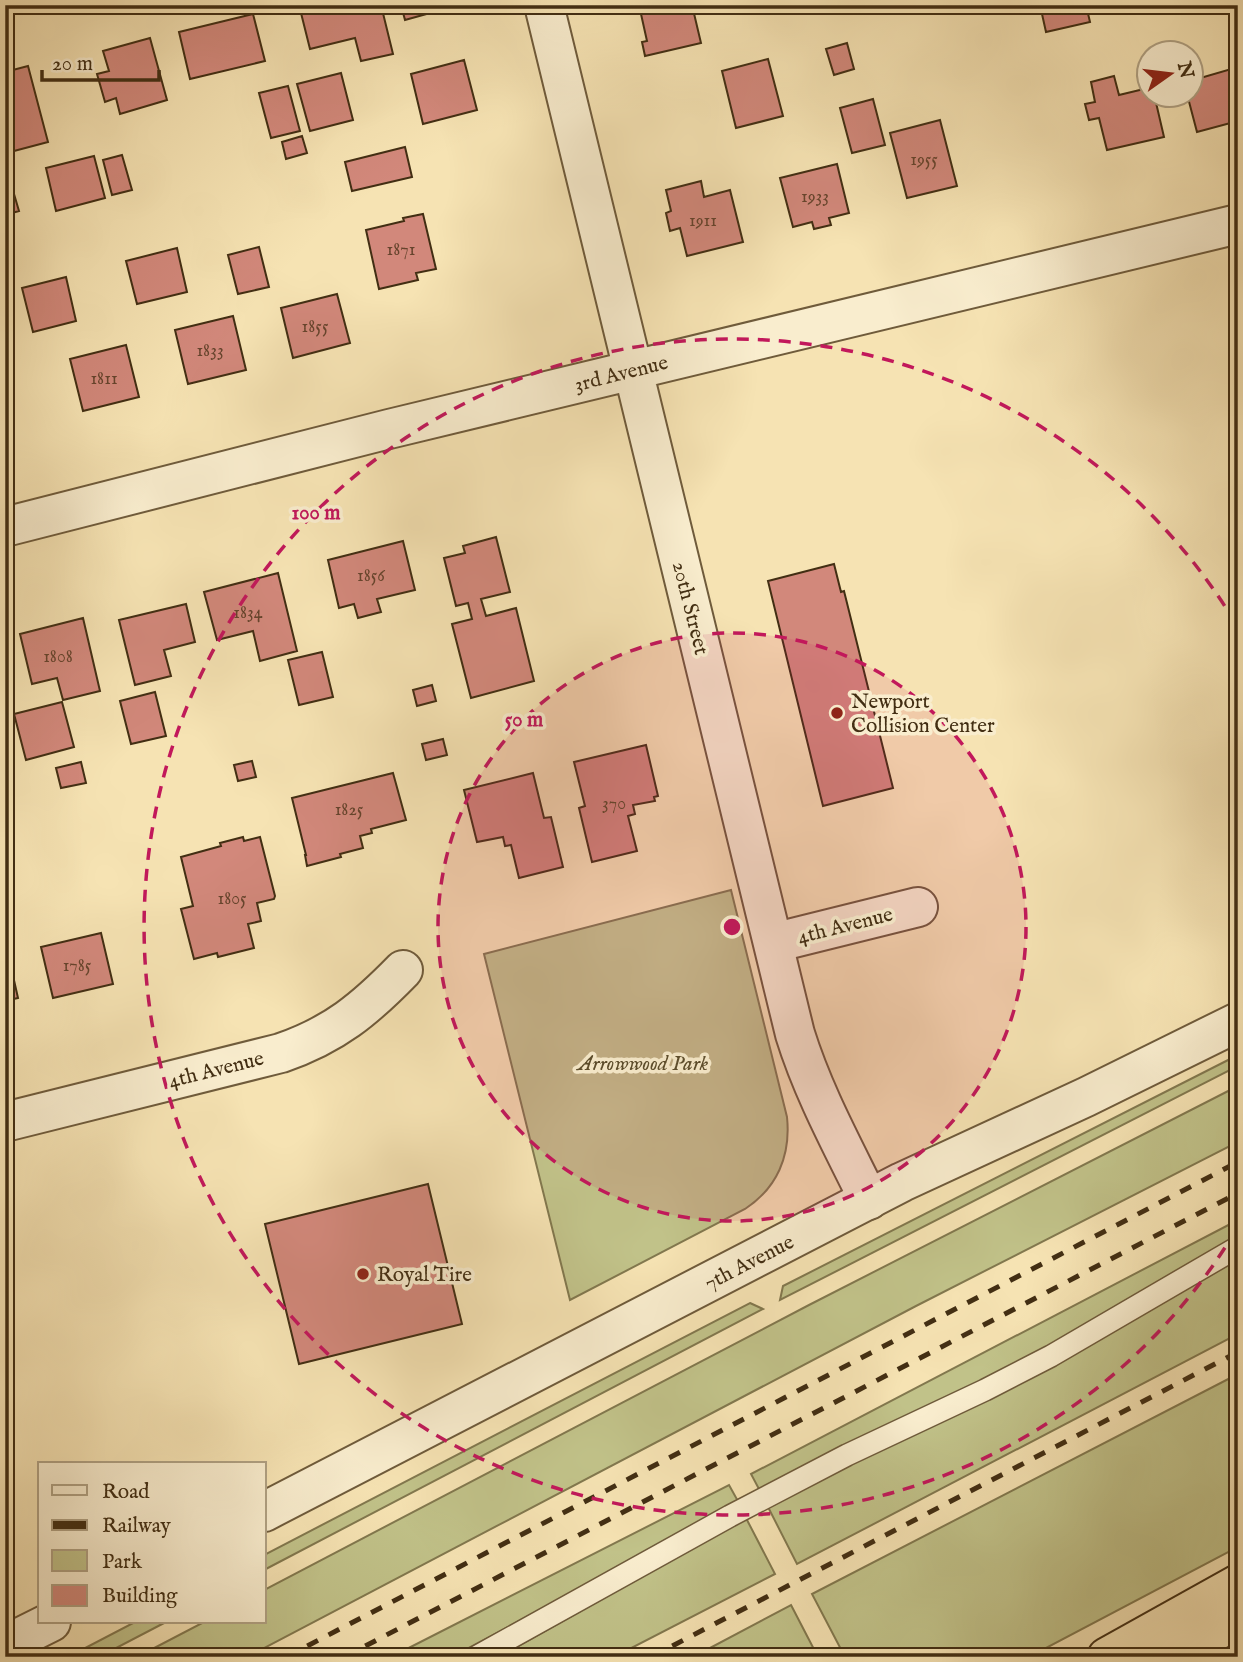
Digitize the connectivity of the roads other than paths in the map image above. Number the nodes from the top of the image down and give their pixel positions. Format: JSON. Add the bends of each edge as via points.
{"nodes":[{"id":1,"x":544,"y":5,"type":"edge"},
{"id":2,"x":1238,"y":224,"type":"edge"},
{"id":3,"x":634,"y":370,"type":"junction"},
{"id":4,"x":5,"y":527,"type":"edge"},
{"id":5,"x":918,"y":907,"type":"dead end"},
{"id":6,"x":773,"y":943,"type":"junction"},
{"id":7,"x":403,"y":970,"type":"dead end"},
{"id":8,"x":1238,"y":1022,"type":"edge"},
{"id":9,"x":5,"y":1122,"type":"edge"},
{"id":10,"x":869,"y":1199,"type":"junction"},
{"id":11,"x":1238,"y":1247,"type":"edge"},
{"id":12,"x":266,"y":1511,"type":"edge"},
{"id":13,"x":1238,"y":1584,"type":"edge"},
{"id":14,"x":1238,"y":1620,"type":"edge"},
{"id":15,"x":47,"y":1624,"type":"edge"},
{"id":16,"x":5,"y":1646,"type":"edge"},
{"id":17,"x":476,"y":1657,"type":"edge"},
{"id":18,"x":1107,"y":1657,"type":"edge"},
{"id":19,"x":1163,"y":1657,"type":"edge"}],
"edges":[{"from":1,"to":3,"type":"street","name":"20th Street"},
{"from":2,"to":3,"type":"street","name":"3rd Avenue"},
{"from":3,"to":4,"type":"street","name":"3rd Avenue"},
{"from":3,"to":6,"type":"street","name":"20th Street"},
{"from":5,"to":6,"type":"street","name":"4th Avenue"},
{"from":6,"to":10,"type":"street","name":"20th Street","via":[[807,1072]]},
{"from":7,"to":9,"type":"street","name":"4th Avenue","via":[[358,1014],[305,1044]]},
{"from":8,"to":10,"type":"street","name":"7th Avenue"},
{"from":10,"to":12,"type":"street","name":"7th Avenue"},
{"from":11,"to":17,"type":"lane","via":[[1051,1356],[741,1510]]},
{"from":13,"to":18,"type":"highway"},
{"from":14,"to":19,"type":"highway"},
{"from":15,"to":16,"type":"street"}]}
